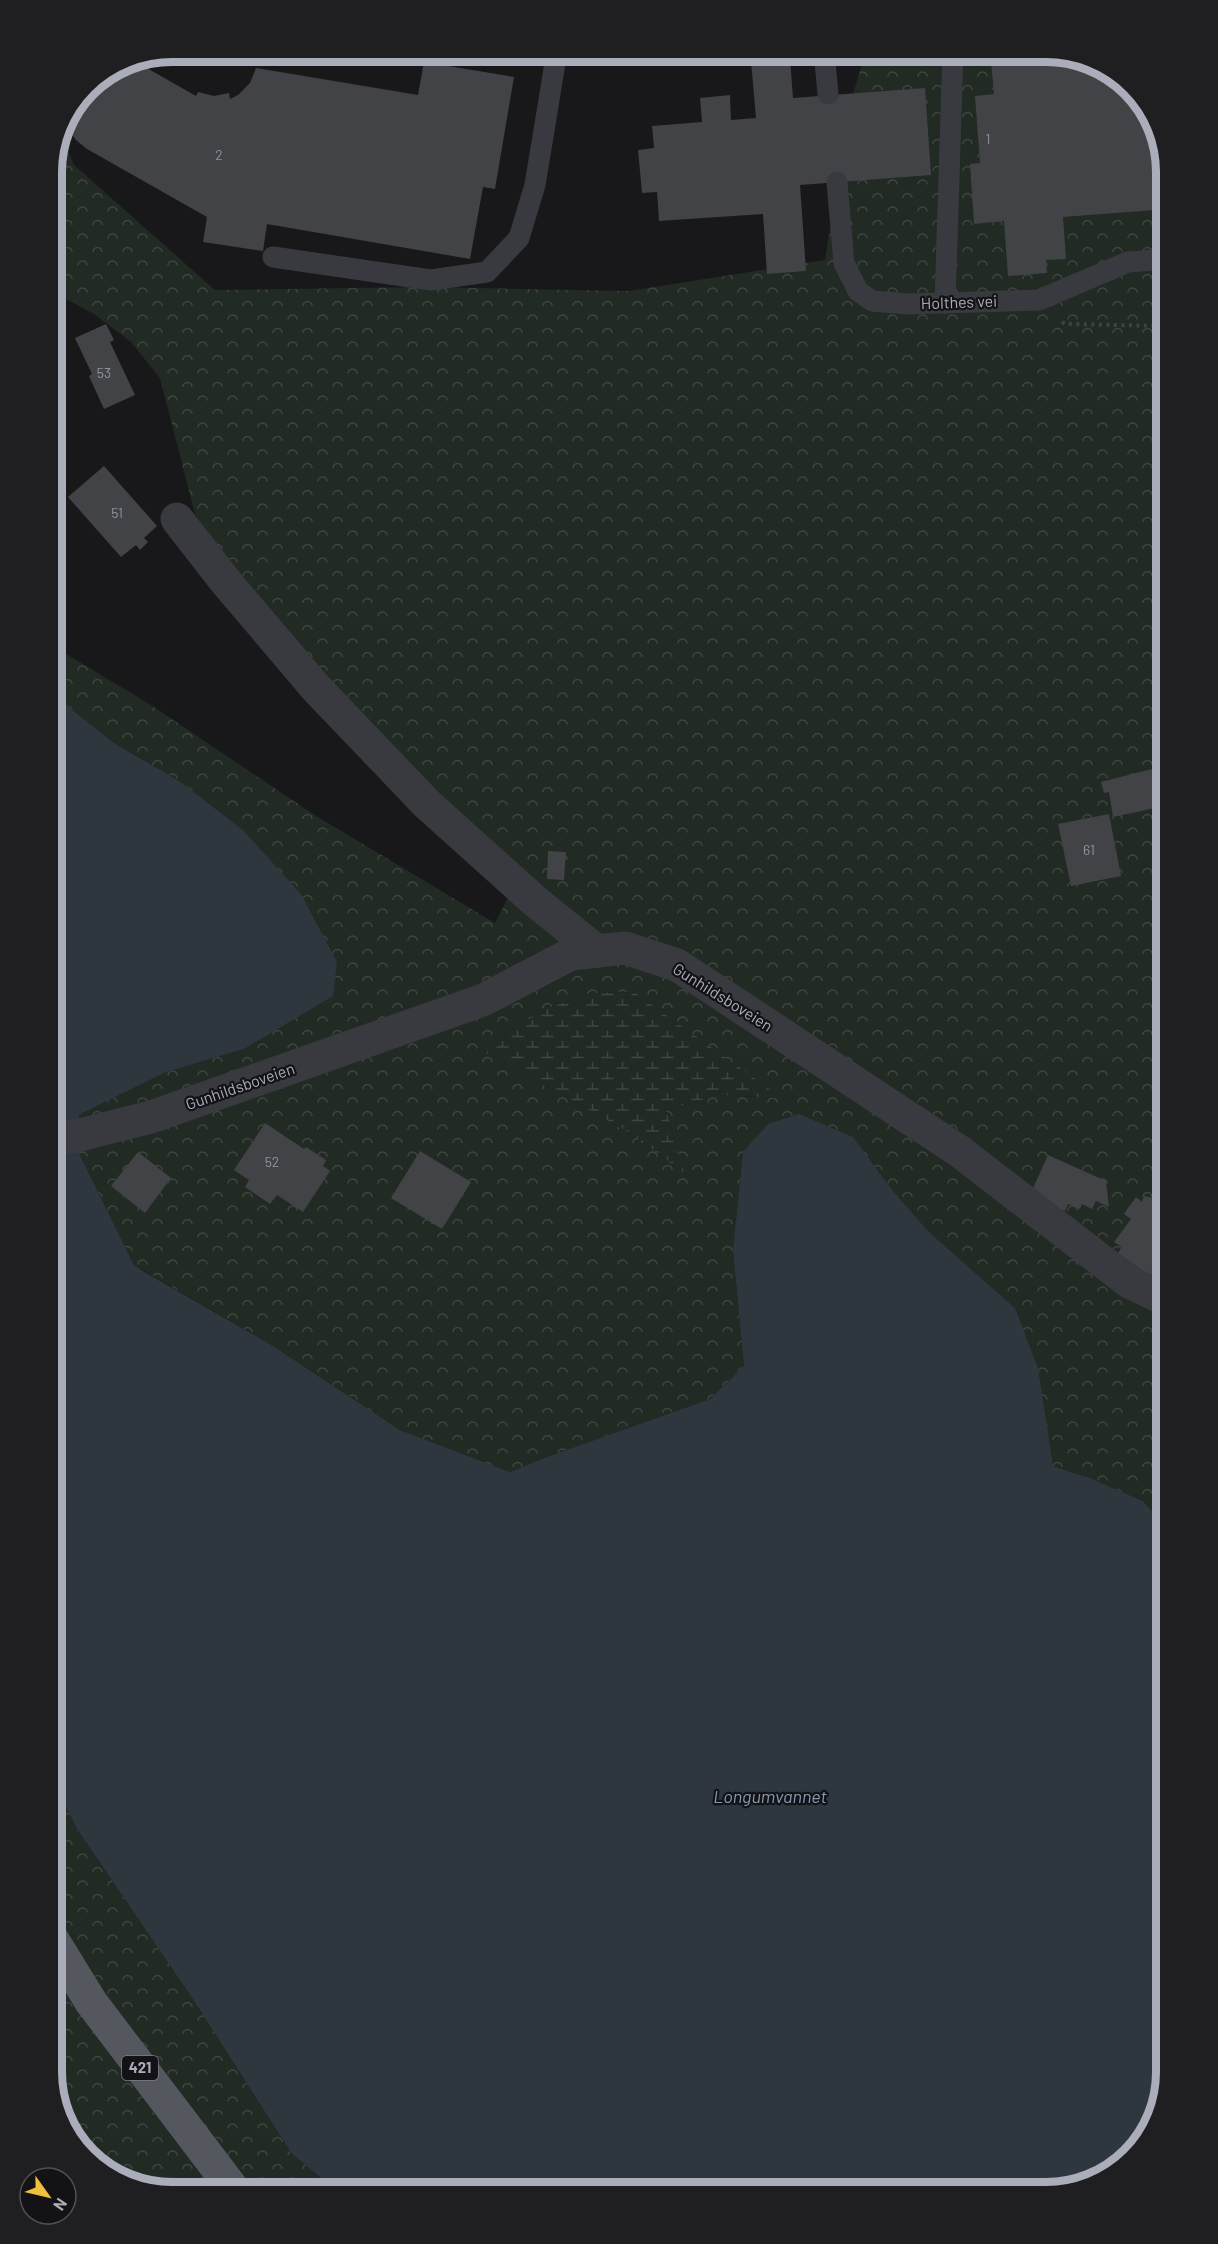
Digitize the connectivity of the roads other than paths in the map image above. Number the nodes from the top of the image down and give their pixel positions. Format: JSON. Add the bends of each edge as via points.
{"nodes":[{"id":1,"x":555,"y":62,"type":"edge"},
{"id":2,"x":825,"y":62,"type":"edge"},
{"id":3,"x":953,"y":62,"type":"edge"},
{"id":4,"x":828,"y":94,"type":"dead end"},
{"id":5,"x":837,"y":182,"type":"dead end"},
{"id":6,"x":273,"y":257,"type":"dead end"},
{"id":7,"x":1156,"y":260,"type":"edge"},
{"id":8,"x":945,"y":303,"type":"junction"},
{"id":9,"x":177,"y":519,"type":"dead end"},
{"id":10,"x":597,"y":951,"type":"junction"},
{"id":11,"x":64,"y":1138,"type":"edge"},
{"id":12,"x":1156,"y":1295,"type":"edge"},
{"id":13,"x":62,"y":1955,"type":"edge"},
{"id":14,"x":62,"y":1987,"type":"edge"},
{"id":15,"x":201,"y":2182,"type":"edge"},
{"id":16,"x":228,"y":2182,"type":"edge"}],
"edges":[{"from":1,"to":6,"type":"lane","via":[[535,185],[519,238],[487,272],[431,280]]},
{"from":2,"to":4,"type":"lane"},
{"from":3,"to":8,"type":"lane"},
{"from":5,"to":8,"type":"lane","name":"Holthes vei","via":[[844,263],[858,291],[872,301]]},
{"from":7,"to":8,"type":"lane","name":"Holthes vei","via":[[1128,262],[1040,300]]},
{"from":9,"to":10,"type":"street","via":[[316,688],[428,804],[536,902]]},
{"from":10,"to":11,"type":"street","name":"Gunhildsboveien","via":[[571,954],[483,1000],[151,1117]]},
{"from":10,"to":12,"type":"street","name":"Gunhildsboveien","via":[[626,948],[677,965],[958,1151],[1129,1282]]},
{"from":13,"to":16,"type":"main road","number":"421","via":[[91,2001]]},
{"from":14,"to":15,"type":"main road","number":"421","via":[[124,2080]]}]}
